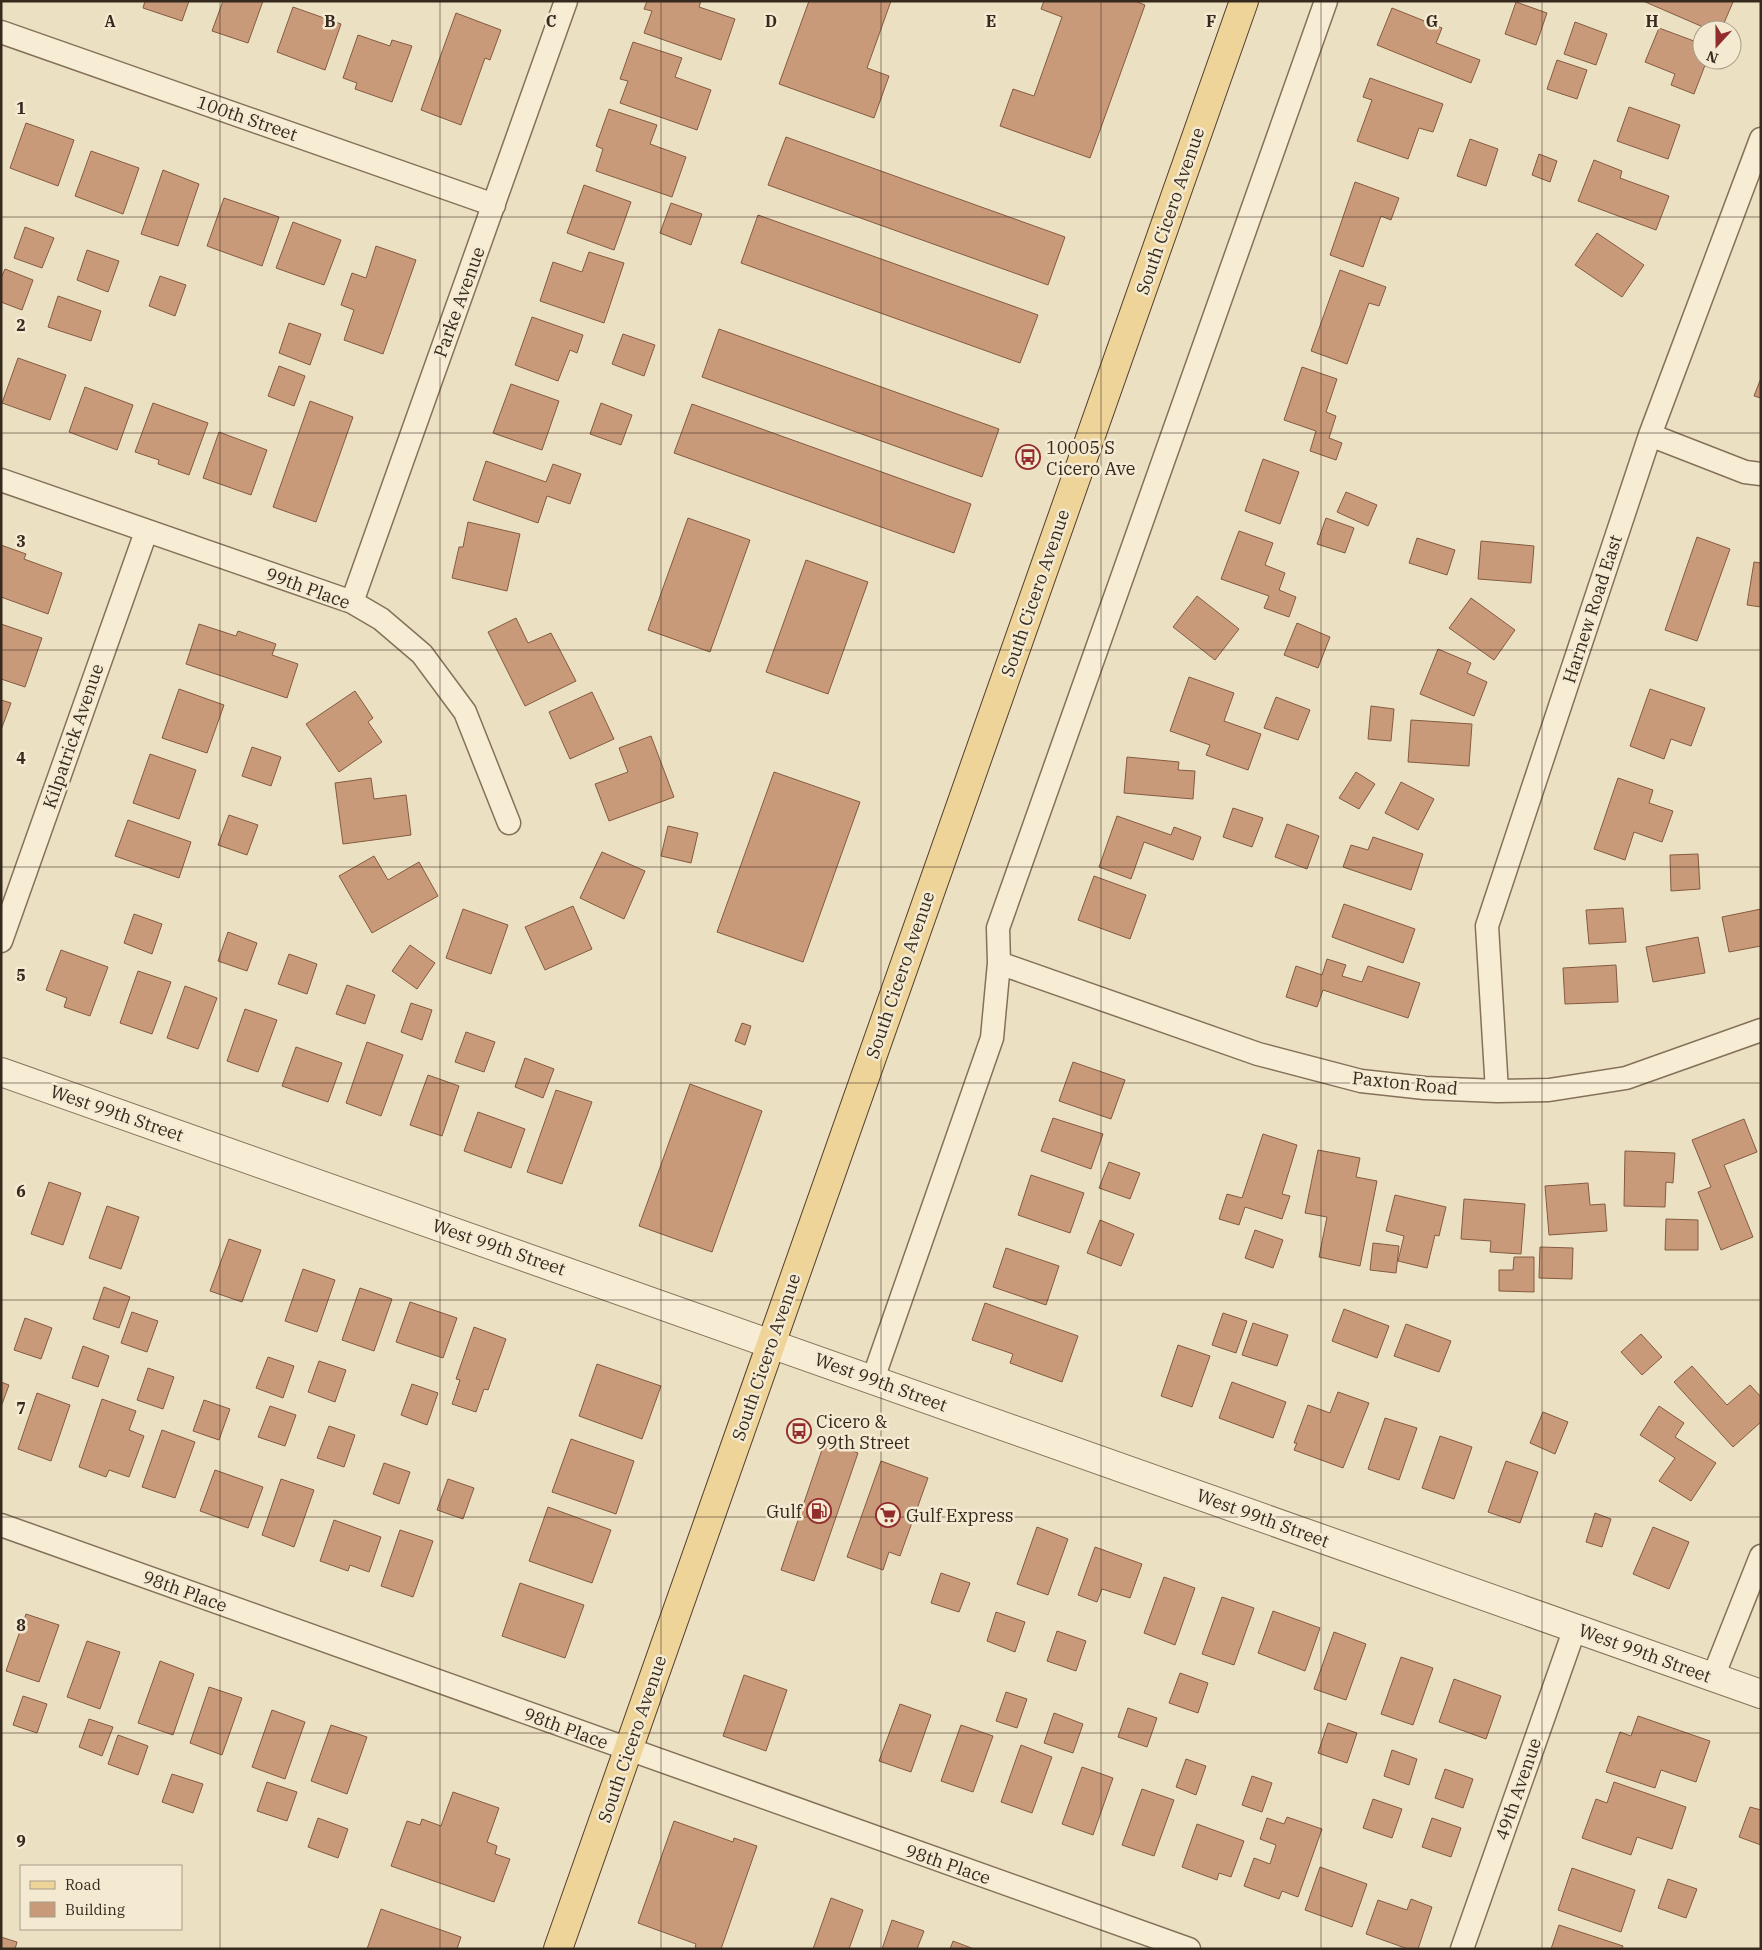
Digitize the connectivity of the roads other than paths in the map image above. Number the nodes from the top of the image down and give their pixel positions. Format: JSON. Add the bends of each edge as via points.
{"nodes":[{"id":1,"x":566,"y":1,"type":"edge"},
{"id":2,"x":1244,"y":1,"type":"edge"},
{"id":3,"x":1326,"y":1,"type":"edge"},
{"id":4,"x":1,"y":32,"type":"edge"},
{"id":5,"x":1761,"y":139,"type":"edge"},
{"id":6,"x":494,"y":205,"type":"junction"},
{"id":7,"x":1650,"y":436,"type":"junction"},
{"id":8,"x":1761,"y":474,"type":"edge"},
{"id":9,"x":1,"y":480,"type":"edge"},
{"id":10,"x":146,"y":532,"type":"junction"},
{"id":11,"x":352,"y":602,"type":"junction"},
{"id":12,"x":508,"y":823,"type":"dead end"},
{"id":13,"x":1,"y":941,"type":"edge"},
{"id":14,"x":999,"y":963,"type":"junction"},
{"id":15,"x":1761,"y":1030,"type":"edge"},
{"id":16,"x":1,"y":1072,"type":"edge"},
{"id":17,"x":1497,"y":1092,"type":"junction"},
{"id":18,"x":771,"y":1343,"type":"junction"},
{"id":19,"x":873,"y":1379,"type":"junction"},
{"id":20,"x":1,"y":1525,"type":"edge"},
{"id":21,"x":1761,"y":1556,"type":"edge"},
{"id":22,"x":1575,"y":1628,"type":"junction"},
{"id":23,"x":1712,"y":1677,"type":"junction"},
{"id":24,"x":1761,"y":1694,"type":"edge"},
{"id":25,"x":628,"y":1750,"type":"junction"},
{"id":26,"x":558,"y":1949,"type":"edge"},
{"id":27,"x":1189,"y":1949,"type":"edge"},
{"id":28,"x":1462,"y":1949,"type":"edge"}],
"edges":[{"from":1,"to":6,"type":"street","name":"Parke Avenue"},
{"from":2,"to":18,"type":"main road","name":"South Cicero Avenue"},
{"from":3,"to":14,"type":"street","via":[[998,928]]},
{"from":4,"to":6,"type":"street","name":"100th Street"},
{"from":5,"to":7,"type":"street","name":"Harnew Road East"},
{"from":6,"to":11,"type":"street","name":"Parke Avenue"},
{"from":7,"to":8,"type":"street","via":[[1745,472]]},
{"from":7,"to":17,"type":"street","name":"Harnew Road East","via":[[1487,926]]},
{"from":9,"to":10,"type":"street","name":"99th Place"},
{"from":10,"to":11,"type":"street","name":"99th Place"},
{"from":10,"to":13,"type":"street","name":"Kilpatrick Avenue"},
{"from":11,"to":12,"type":"street","name":"99th Place","via":[[381,619],[422,654],[465,712]]},
{"from":14,"to":17,"type":"street","name":"Paxton Road","via":[[1258,1054],[1361,1081]]},
{"from":14,"to":19,"type":"street","via":[[992,1038]]},
{"from":15,"to":17,"type":"street","name":"Paxton Road","via":[[1626,1078],[1549,1090]]},
{"from":16,"to":18,"type":"street","name":"West 99th Street"},
{"from":18,"to":19,"type":"street","name":"West 99th Street"},
{"from":18,"to":25,"type":"main road","name":"South Cicero Avenue"},
{"from":19,"to":22,"type":"street","name":"West 99th Street"},
{"from":20,"to":25,"type":"street","name":"98th Place"},
{"from":21,"to":23,"type":"street"},
{"from":22,"to":23,"type":"street","name":"West 99th Street"},
{"from":22,"to":28,"type":"street","name":"49th Avenue"},
{"from":23,"to":24,"type":"street","name":"West 99th Street"},
{"from":25,"to":26,"type":"main road","name":"South Cicero Avenue"},
{"from":25,"to":27,"type":"street","name":"98th Place"}]}
